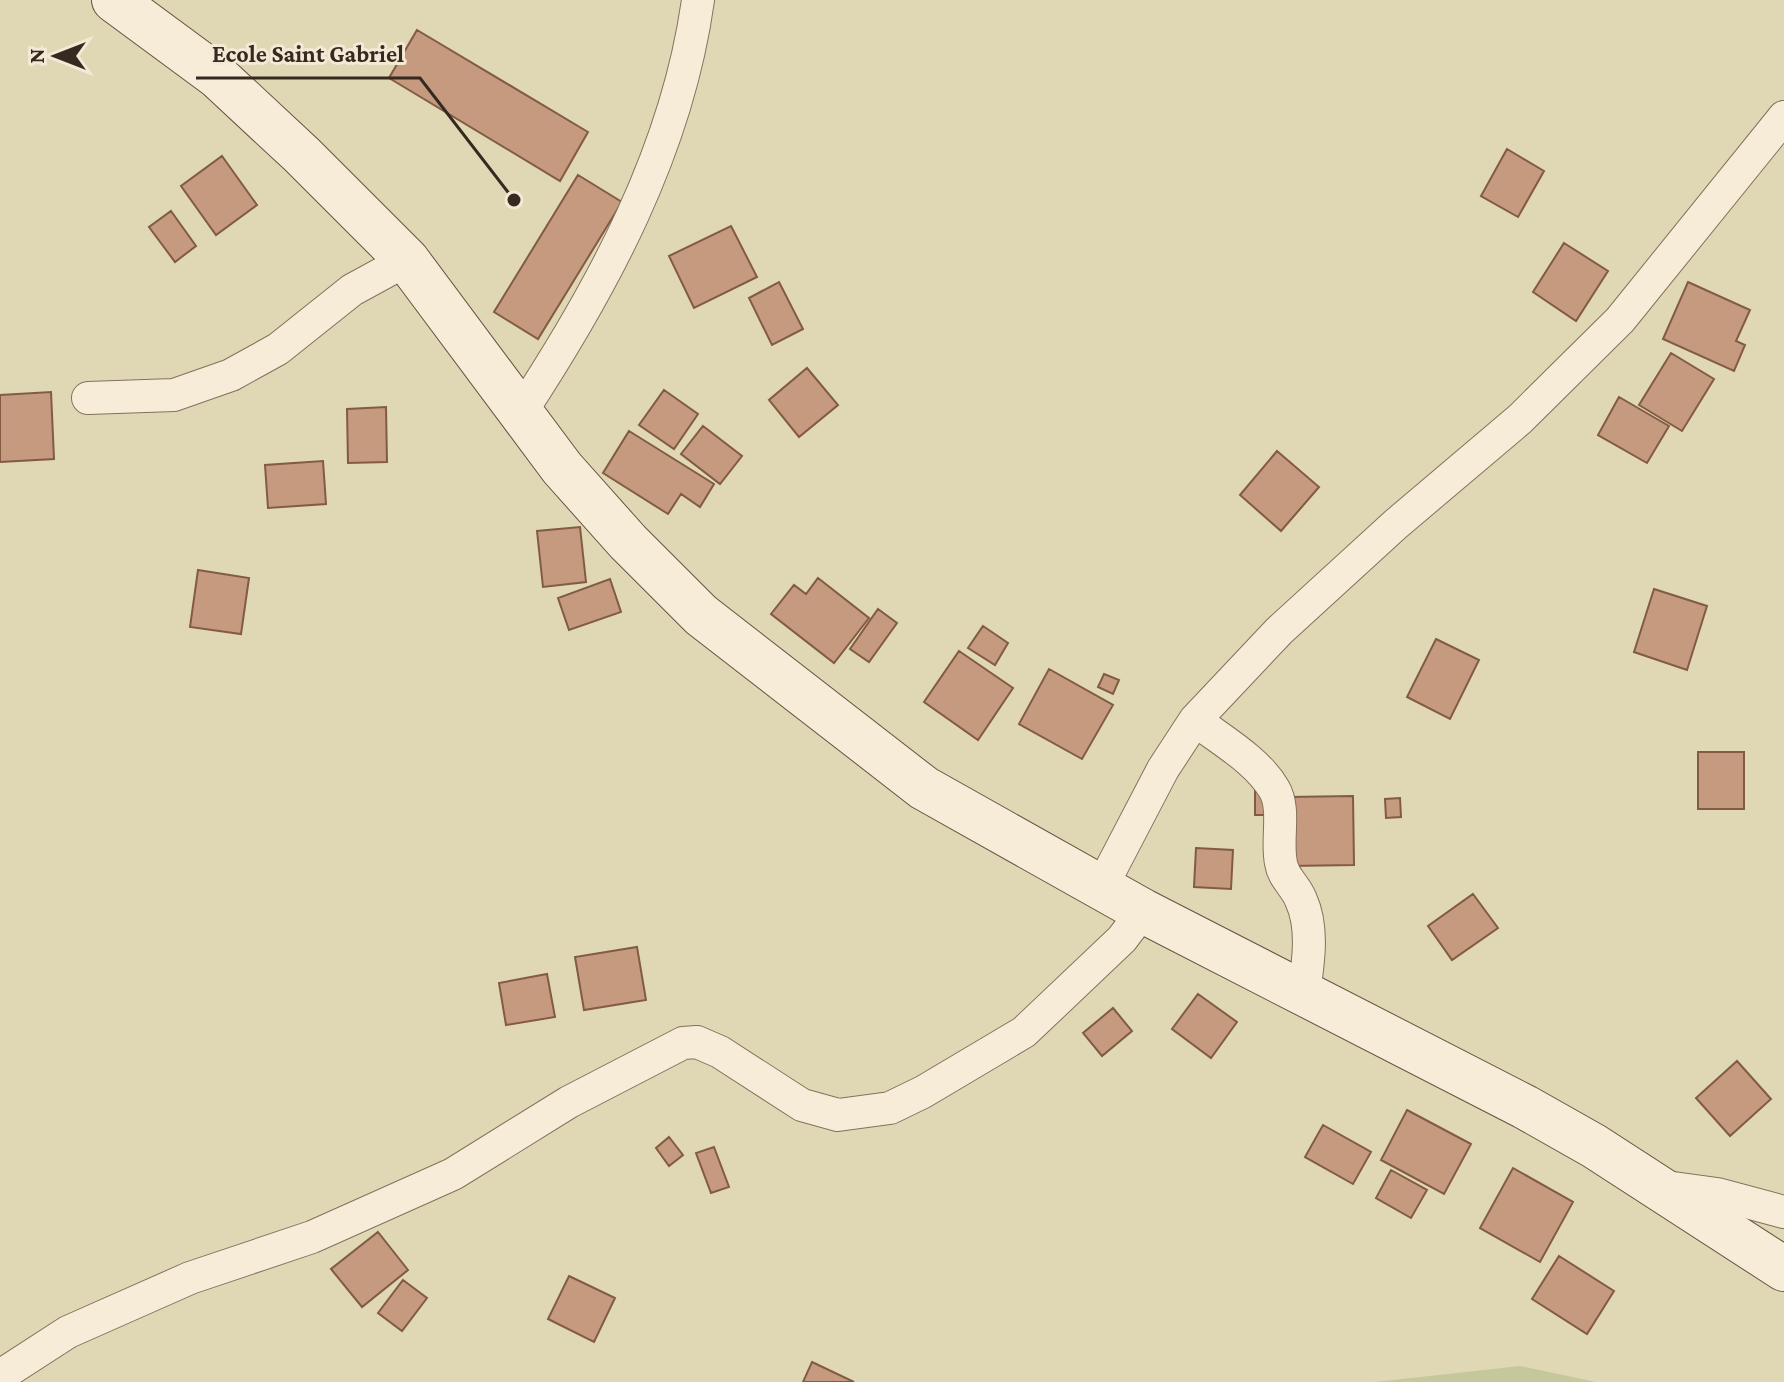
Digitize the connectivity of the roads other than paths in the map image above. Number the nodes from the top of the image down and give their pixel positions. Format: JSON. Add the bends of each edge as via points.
{"nodes":[{"id":1,"x":114,"y":0,"type":"edge"},
{"id":2,"x":698,"y":0,"type":"edge"},
{"id":3,"x":1784,"y":117,"type":"edge"},
{"id":4,"x":407,"y":260,"type":"junction"},
{"id":5,"x":88,"y":398,"type":"dead end"},
{"id":6,"x":521,"y":412,"type":"junction"},
{"id":7,"x":1195,"y":720,"type":"junction"},
{"id":8,"x":1102,"y":886,"type":"junction"},
{"id":9,"x":1143,"y":911,"type":"junction"},
{"id":10,"x":1304,"y":992,"type":"junction"},
{"id":11,"x":1658,"y":1186,"type":"junction"},
{"id":12,"x":1784,"y":1212,"type":"edge"},
{"id":13,"x":1784,"y":1269,"type":"edge"},
{"id":14,"x":0,"y":1376,"type":"edge"}],
"edges":[{"from":1,"to":4,"type":"main road","via":[[217,76]]},
{"from":2,"to":6,"type":"street","via":[[673,110],[627,231],[572,334]]},
{"from":3,"to":7,"type":"street","via":[[1620,320],[1520,419],[1279,631]]},
{"from":4,"to":5,"type":"street","via":[[352,290],[278,349],[231,375],[174,395]]},
{"from":4,"to":6,"type":"main road"},
{"from":6,"to":8,"type":"main road","via":[[571,479],[701,615],[924,788]]},
{"from":7,"to":8,"type":"street"},
{"from":7,"to":10,"type":"street","via":[[1243,756],[1276,792],[1280,861],[1302,901],[1307,924]]},
{"from":8,"to":9,"type":"main road"},
{"from":9,"to":10,"type":"main road"},
{"from":9,"to":14,"type":"street","via":[[1122,939],[1024,1032],[890,1108],[838,1115],[802,1105],[720,1052],[697,1042],[683,1043],[569,1102],[453,1174],[312,1237],[190,1278],[81,1326]]},
{"from":10,"to":11,"type":"main road","via":[[1525,1107]]},
{"from":11,"to":12,"type":"street","via":[[1717,1194]]},
{"from":11,"to":13,"type":"main road"}]}
